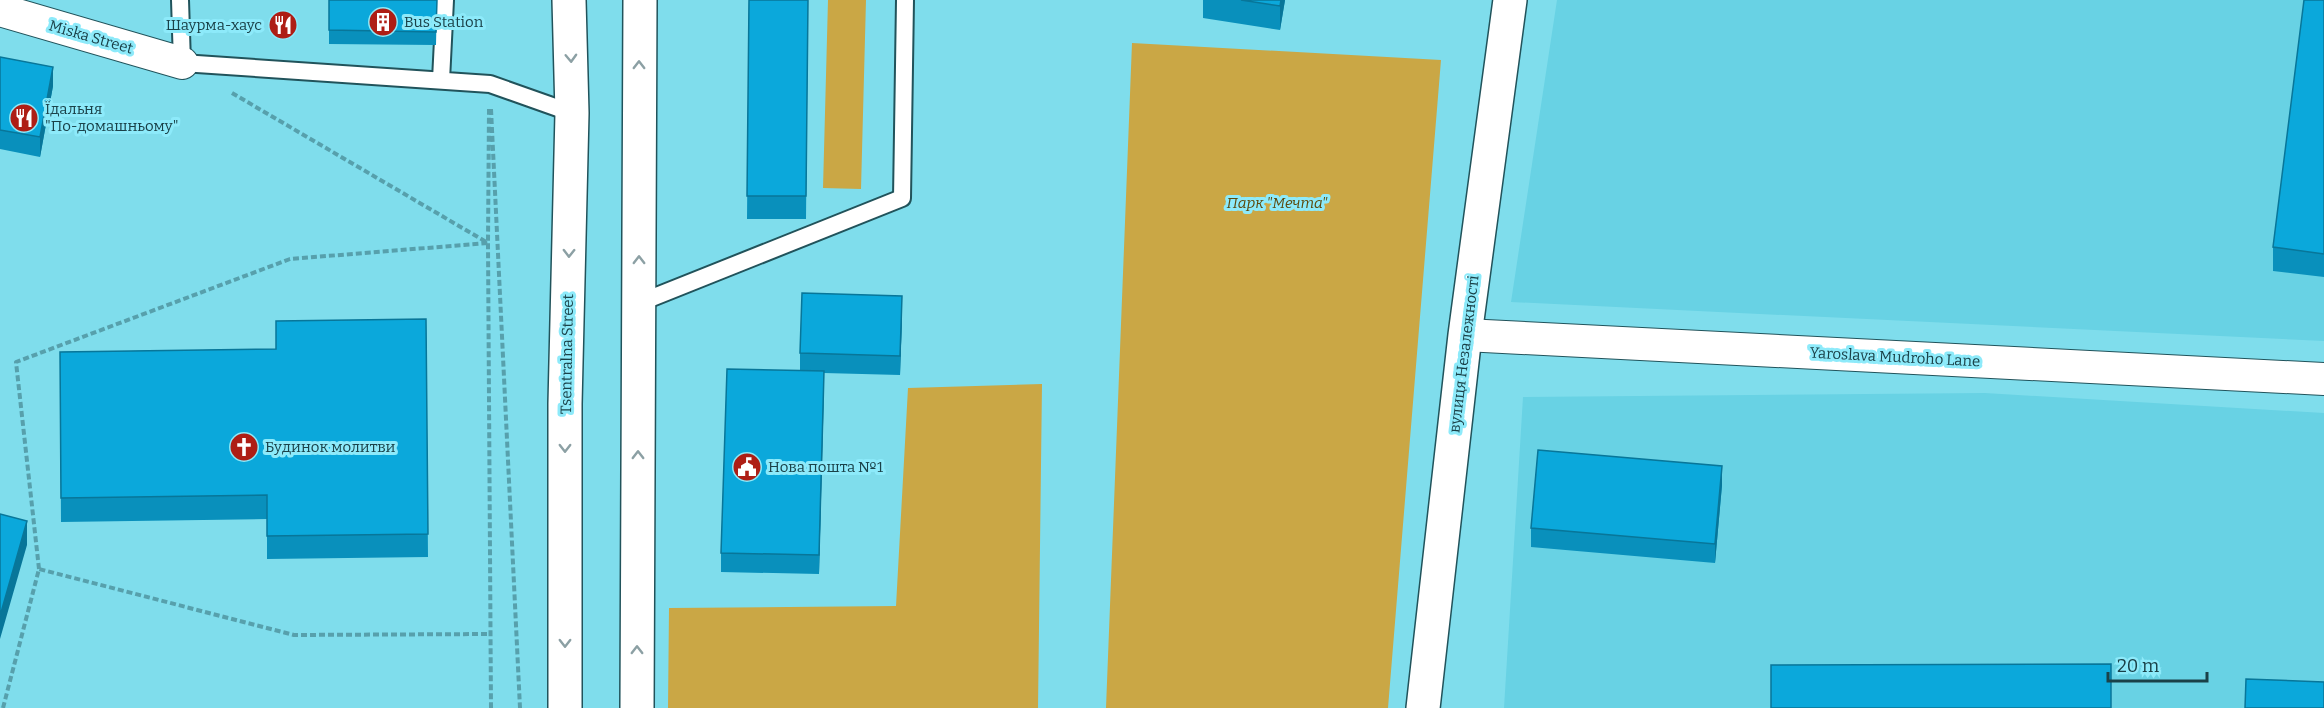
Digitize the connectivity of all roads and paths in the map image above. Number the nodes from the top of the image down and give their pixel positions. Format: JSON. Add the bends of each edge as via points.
{"nodes":[{"id":1,"x":180,"y":0,"type":"edge"},
{"id":2,"x":445,"y":0,"type":"edge"},
{"id":3,"x":569,"y":0,"type":"edge"},
{"id":4,"x":640,"y":0,"type":"edge"},
{"id":5,"x":905,"y":0,"type":"edge"},
{"id":6,"x":1510,"y":0,"type":"edge"},
{"id":7,"x":0,"y":10,"type":"edge"},
{"id":8,"x":182,"y":63,"type":"junction"},
{"id":9,"x":441,"y":80,"type":"junction"},
{"id":10,"x":490,"y":84,"type":"junction"},
{"id":11,"x":572,"y":113,"type":"junction"},
{"id":12,"x":488,"y":243,"type":"junction"},
{"id":13,"x":639,"y":303,"type":"junction"},
{"id":14,"x":1465,"y":335,"type":"junction"},
{"id":15,"x":2324,"y":379,"type":"edge"},
{"id":16,"x":39,"y":569,"type":"junction"},
{"id":17,"x":490,"y":634,"type":"junction"},
{"id":18,"x":3,"y":708,"type":"edge"},
{"id":19,"x":491,"y":708,"type":"edge"},
{"id":20,"x":520,"y":708,"type":"edge"},
{"id":21,"x":565,"y":708,"type":"edge"},
{"id":22,"x":637,"y":708,"type":"edge"},
{"id":23,"x":1423,"y":708,"type":"edge"}],
"edges":[{"from":1,"to":8,"type":"lane"},
{"from":2,"to":9,"type":"lane"},
{"from":3,"to":11,"type":"street","name":"Tsentralna Street","one_way":true},
{"from":13,"to":4,"type":"street","one_way":true},
{"from":5,"to":13,"type":"lane","via":[[902,198]]},
{"from":6,"to":14,"type":"street","name":"вулиця Незалежності"},
{"from":7,"to":8,"type":"street","name":"Miska Street"},
{"from":8,"to":9,"type":"lane"},
{"from":8,"to":12,"type":"path"},
{"from":9,"to":10,"type":"lane"},
{"from":10,"to":11,"type":"lane"},
{"from":10,"to":12,"type":"path"},
{"from":10,"to":20,"type":"path"},
{"from":11,"to":21,"type":"street","name":"Tsentralna Street","one_way":true,"via":[[565,404]]},
{"from":12,"to":16,"type":"path","via":[[290,259],[16,362]]},
{"from":12,"to":17,"type":"path"},
{"from":22,"to":13,"type":"street","one_way":true},
{"from":14,"to":15,"type":"street","name":"Yaroslava Mudroho Lane"},
{"from":14,"to":23,"type":"street","name":"вулиця Незалежності"},
{"from":16,"to":17,"type":"path","via":[[294,635]]},
{"from":16,"to":18,"type":"path"},
{"from":17,"to":19,"type":"path"}]}
